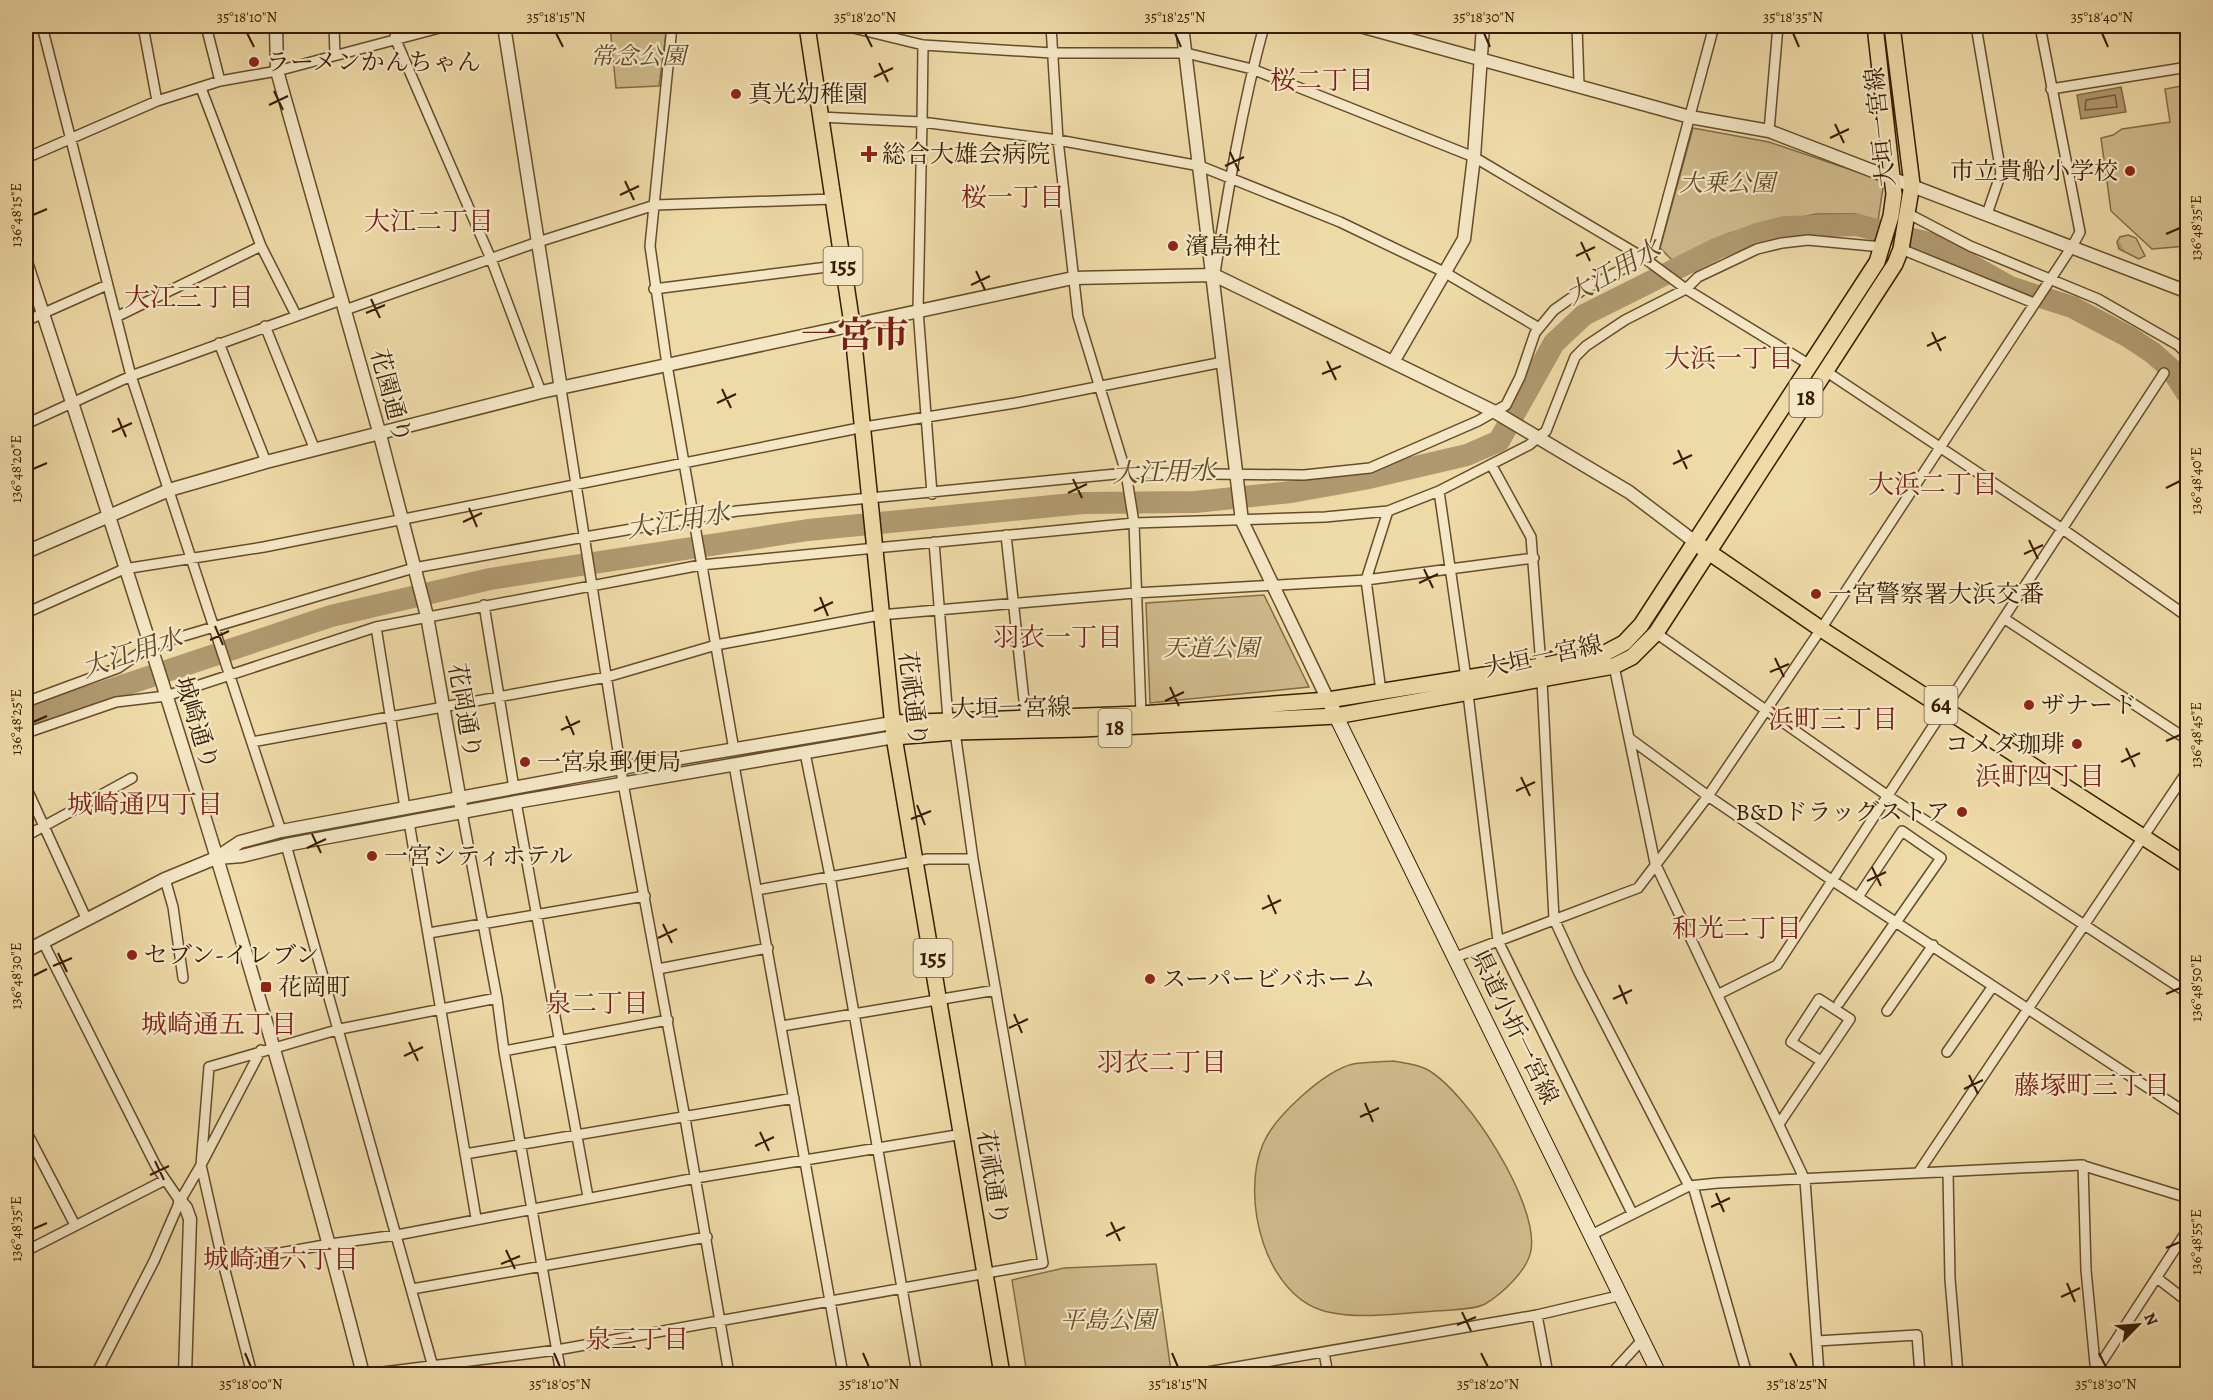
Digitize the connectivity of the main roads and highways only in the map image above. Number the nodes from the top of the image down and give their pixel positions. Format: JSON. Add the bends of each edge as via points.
{"nodes":[{"id":1,"x":807,"y":26,"type":"edge"},
{"id":2,"x":1875,"y":26,"type":"edge"},
{"id":3,"x":1892,"y":26,"type":"edge"},
{"id":4,"x":1902,"y":215,"type":"junction"},
{"id":5,"x":1817,"y":367,"type":"junction"},
{"id":6,"x":1701,"y":546,"type":"junction"},
{"id":7,"x":1542,"y":673,"type":"junction"},
{"id":8,"x":1328,"y":700,"type":"junction"},
{"id":9,"x":1336,"y":716,"type":"junction"},
{"id":10,"x":951,"y":726,"type":"junction"},
{"id":11,"x":893,"y":730,"type":"junction"},
{"id":12,"x":2187,"y":866,"type":"edge"},
{"id":13,"x":1002,"y":1374,"type":"edge"},
{"id":14,"x":1659,"y":1374,"type":"edge"}],
"edges":[{"from":1,"to":11,"type":"main road","name":"花祇通り","number":"155","via":[[852,324]]},
{"from":2,"to":4,"type":"main road","name":"大垣一宮線","number":"18"},
{"from":3,"to":4,"type":"main road","name":"大垣一宮線","number":"18","via":[[1912,184]]},
{"from":4,"to":5,"type":"main road","name":"大垣一宮線","number":"18"},
{"from":4,"to":5,"type":"main road","name":"大垣一宮線","number":"18","via":[[1901,246],[1895,264]]},
{"from":5,"to":6,"type":"main road","name":"大垣一宮線","number":"18"},
{"from":6,"to":7,"type":"main road","name":"大垣一宮線","number":"18","via":[[1624,643]]},
{"from":6,"to":7,"type":"main road","name":"大垣一宮線","number":"18","via":[[1656,633],[1632,657],[1614,666]]},
{"from":6,"to":12,"type":"main road","number":"64","via":[[1821,629]]},
{"from":7,"to":8,"type":"main road","name":"大垣一宮線","number":"18","via":[[1466,678]]},
{"from":7,"to":9,"type":"main road","name":"大垣一宮線","number":"18","via":[[1468,694]]},
{"from":8,"to":9,"type":"main road","name":"県道小折一宮線"},
{"from":8,"to":10,"type":"main road","name":"大垣一宮線","number":"18"},
{"from":9,"to":10,"type":"main road","name":"大垣一宮線","number":"18","via":[[1071,730]]},
{"from":9,"to":14,"type":"main road","name":"県道小折一宮線"},
{"from":10,"to":11,"type":"main road","name":"大垣一宮線","number":"18"},
{"from":11,"to":13,"type":"main road","name":"花祇通り","number":"155"}]}
